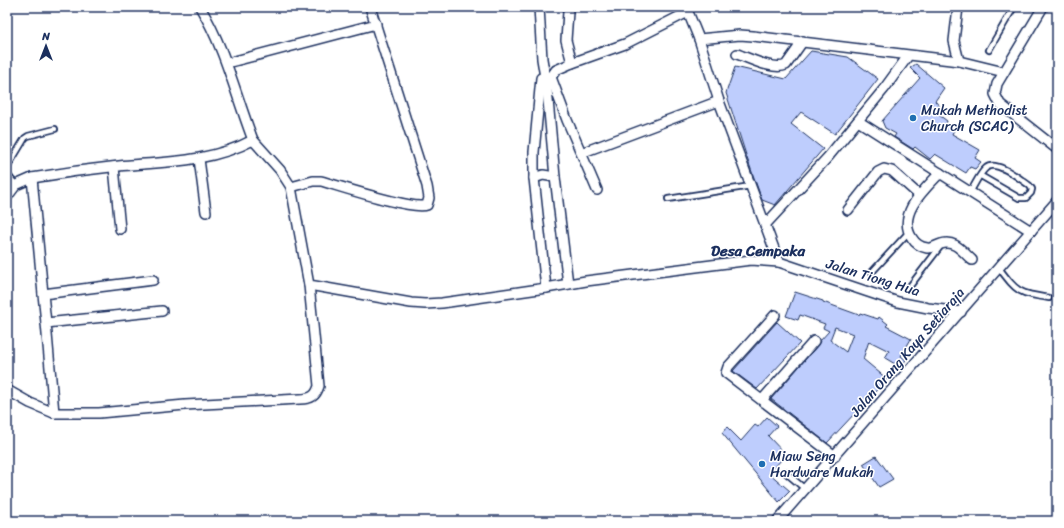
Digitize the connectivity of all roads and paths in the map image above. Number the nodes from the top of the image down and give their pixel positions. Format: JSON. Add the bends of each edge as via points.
{"nodes":[{"id":1,"x":200,"y":7,"type":"edge"},
{"id":2,"x":370,"y":7,"type":"edge"},
{"id":3,"x":539,"y":7,"type":"edge"},
{"id":4,"x":958,"y":7,"type":"edge"},
{"id":5,"x":1014,"y":7,"type":"edge"},
{"id":6,"x":1041,"y":8,"type":"edge"},
{"id":7,"x":687,"y":9,"type":"edge"},
{"id":8,"x":568,"y":12,"type":"dead end"},
{"id":9,"x":376,"y":24,"type":"junction"},
{"id":10,"x":699,"y":39,"type":"junction"},
{"id":11,"x":803,"y":41,"type":"junction"},
{"id":12,"x":989,"y":50,"type":"dead end"},
{"id":13,"x":737,"y":54,"type":"dead end"},
{"id":14,"x":908,"y":56,"type":"junction"},
{"id":15,"x":542,"y":59,"type":"junction"},
{"id":16,"x":959,"y":61,"type":"junction"},
{"id":17,"x":226,"y":63,"type":"junction"},
{"id":18,"x":572,"y":63,"type":"junction"},
{"id":19,"x":1004,"y":72,"type":"junction"},
{"id":20,"x":720,"y":101,"type":"junction"},
{"id":21,"x":858,"y":121,"type":"junction"},
{"id":22,"x":55,"y":129,"type":"dead end"},
{"id":23,"x":253,"y":140,"type":"junction"},
{"id":24,"x":1057,"y":149,"type":"edge"},
{"id":25,"x":582,"y":153,"type":"junction"},
{"id":26,"x":199,"y":159,"type":"junction"},
{"id":27,"x":114,"y":166,"type":"junction"},
{"id":28,"x":7,"y":168,"type":"edge"},
{"id":29,"x":940,"y":173,"type":"junction"},
{"id":30,"x":7,"y":174,"type":"edge"},
{"id":31,"x":981,"y":176,"type":"junction"},
{"id":32,"x":555,"y":177,"type":"junction"},
{"id":33,"x":32,"y":178,"type":"junction"},
{"id":34,"x":534,"y":178,"type":"junction"},
{"id":35,"x":16,"y":185,"type":"junction"},
{"id":36,"x":751,"y":186,"type":"junction"},
{"id":37,"x":290,"y":187,"type":"junction"},
{"id":38,"x":597,"y":190,"type":"dead end"},
{"id":39,"x":970,"y":192,"type":"junction"},
{"id":40,"x":919,"y":195,"type":"junction"},
{"id":41,"x":7,"y":197,"type":"edge"},
{"id":42,"x":668,"y":199,"type":"dead end"},
{"id":43,"x":1057,"y":201,"type":"edge"},
{"id":44,"x":848,"y":210,"type":"dead end"},
{"id":45,"x":206,"y":212,"type":"dead end"},
{"id":46,"x":765,"y":225,"type":"junction"},
{"id":47,"x":120,"y":230,"type":"dead end"},
{"id":48,"x":1032,"y":231,"type":"junction"},
{"id":49,"x":908,"y":233,"type":"junction"},
{"id":50,"x":942,"y":244,"type":"junction"},
{"id":51,"x":972,"y":260,"type":"dead end"},
{"id":52,"x":779,"y":262,"type":"junction"},
{"id":53,"x":999,"y":268,"type":"junction"},
{"id":54,"x":872,"y":272,"type":"dead end"},
{"id":55,"x":153,"y":280,"type":"dead end"},
{"id":56,"x":568,"y":284,"type":"junction"},
{"id":57,"x":309,"y":285,"type":"junction"},
{"id":58,"x":910,"y":286,"type":"dead end"},
{"id":59,"x":546,"y":288,"type":"junction"},
{"id":60,"x":43,"y":294,"type":"junction"},
{"id":61,"x":1049,"y":298,"type":"dead end"},
{"id":62,"x":162,"y":311,"type":"dead end"},
{"id":63,"x":961,"y":312,"type":"junction"},
{"id":64,"x":775,"y":315,"type":"dead end"},
{"id":65,"x":46,"y":323,"type":"junction"},
{"id":66,"x":814,"y":342,"type":"dead end"},
{"id":67,"x":7,"y":390,"type":"edge"},
{"id":68,"x":762,"y":400,"type":"junction"},
{"id":69,"x":54,"y":413,"type":"junction"},
{"id":70,"x":835,"y":456,"type":"junction"},
{"id":71,"x":785,"y":472,"type":"dead end"},
{"id":72,"x":805,"y":489,"type":"junction"},
{"id":73,"x":778,"y":521,"type":"edge"}],
"edges":[{"from":1,"to":17,"type":"street"},
{"from":2,"to":9,"type":"street"},
{"from":3,"to":15,"type":"street"},
{"from":4,"to":16,"type":"street","via":[[954,41]]},
{"from":5,"to":12,"type":"lane"},
{"from":6,"to":19,"type":"street"},
{"from":7,"to":10,"type":"street"},
{"from":7,"to":18,"type":"street","via":[[625,44]]},
{"from":8,"to":18,"type":"street","via":[[566,40]]},
{"from":9,"to":17,"type":"street"},
{"from":9,"to":37,"type":"street","via":[[427,186],[427,205],[423,207],[404,204],[321,181]]},
{"from":10,"to":11,"type":"street","via":[[740,35]]},
{"from":10,"to":20,"type":"street"},
{"from":11,"to":13,"type":"street","via":[[782,67]]},
{"from":11,"to":14,"type":"street"},
{"from":14,"to":16,"type":"street"},
{"from":14,"to":21,"type":"street"},
{"from":15,"to":32,"type":"street"},
{"from":15,"to":34,"type":"street"},
{"from":16,"to":19,"type":"street"},
{"from":17,"to":23,"type":"street"},
{"from":18,"to":25,"type":"street","via":[[556,70],[551,77]]},
{"from":19,"to":24,"type":"street","via":[[994,89],[1000,104]]},
{"from":20,"to":25,"type":"street"},
{"from":20,"to":36,"type":"street"},
{"from":21,"to":29,"type":"street"},
{"from":21,"to":46,"type":"street"},
{"from":22,"to":28,"type":"lane","via":[[25,138]]},
{"from":23,"to":26,"type":"street","via":[[227,152]]},
{"from":23,"to":37,"type":"street","via":[[280,170]]},
{"from":25,"to":38,"type":"street"},
{"from":26,"to":27,"type":"street"},
{"from":26,"to":45,"type":"street"},
{"from":27,"to":33,"type":"street"},
{"from":27,"to":47,"type":"street"},
{"from":29,"to":39,"type":"street"},
{"from":29,"to":40,"type":"street"},
{"from":30,"to":35,"type":"lane"},
{"from":31,"to":31,"type":"lane","via":[[988,167],[1002,168],[1029,185],[1032,193],[1026,198],[1019,198]]},
{"from":31,"to":39,"type":"lane"},
{"from":32,"to":34,"type":"street","via":[[543,175]]},
{"from":32,"to":56,"type":"street"},
{"from":33,"to":35,"type":"street"},
{"from":33,"to":60,"type":"street"},
{"from":34,"to":59,"type":"street"},
{"from":35,"to":41,"type":"street"},
{"from":36,"to":42,"type":"lane"},
{"from":36,"to":46,"type":"street"},
{"from":37,"to":57,"type":"street"},
{"from":39,"to":48,"type":"street"},
{"from":40,"to":44,"type":"street","via":[[892,172],[884,169],[878,172]]},
{"from":40,"to":49,"type":"street","via":[[909,212]]},
{"from":43,"to":48,"type":"street","name":"Jalan Orang Kaya Setiaraja"},
{"from":46,"to":52,"type":"street"},
{"from":48,"to":53,"type":"street","name":"Jalan Orang Kaya Setiaraja"},
{"from":49,"to":50,"type":"street","via":[[914,241],[926,248]]},
{"from":49,"to":54,"type":"lane"},
{"from":50,"to":51,"type":"street","via":[[954,244]]},
{"from":50,"to":58,"type":"lane"},
{"from":52,"to":56,"type":"street","name":"Jalan Tiong Hua","via":[[751,260]]},
{"from":52,"to":63,"type":"street","name":"Jalan Tiong Hua","via":[[898,302]]},
{"from":53,"to":61,"type":"lane","via":[[1017,290],[1027,295]]},
{"from":53,"to":63,"type":"street","name":"Jalan Orang Kaya Setiaraja"},
{"from":55,"to":60,"type":"street"},
{"from":56,"to":59,"type":"street","name":"Jalan Tiong Hua"},
{"from":57,"to":59,"type":"street","name":"Jalan Tiong Hua","via":[[425,304]]},
{"from":57,"to":69,"type":"street","via":[[319,386],[312,397],[99,413]]},
{"from":60,"to":65,"type":"street"},
{"from":62,"to":65,"type":"street"},
{"from":63,"to":70,"type":"street","name":"Jalan Orang Kaya Setiaraja"},
{"from":64,"to":68,"type":"street","via":[[726,370],[728,376]]},
{"from":65,"to":69,"type":"street"},
{"from":66,"to":68,"type":"street"},
{"from":67,"to":69,"type":"street"},
{"from":68,"to":70,"type":"street"},
{"from":70,"to":72,"type":"street","name":"Jalan Orang Kaya Setiaraja"},
{"from":71,"to":72,"type":"lane"},
{"from":72,"to":73,"type":"street","name":"Jalan Orang Kaya Setiaraja"}]}
